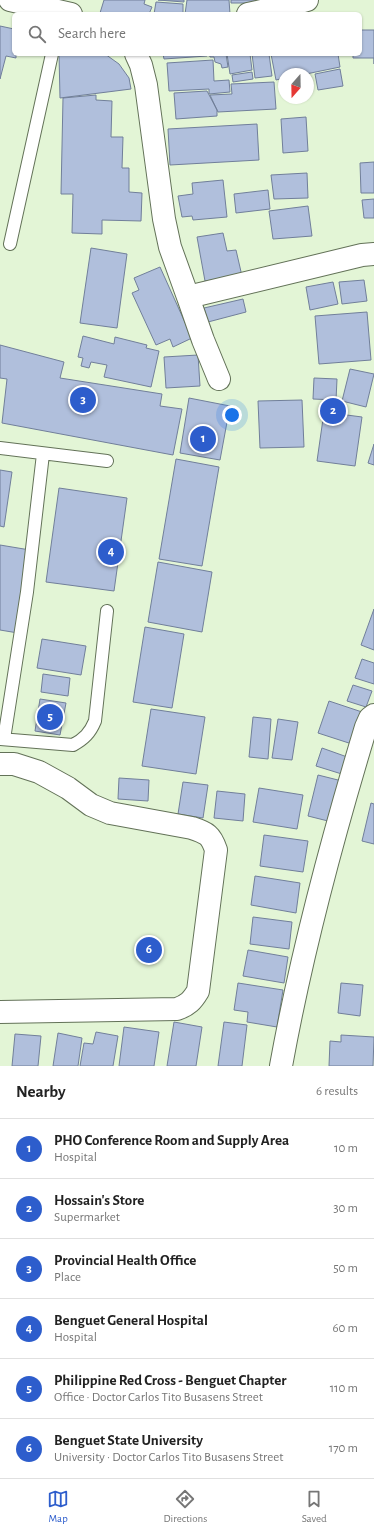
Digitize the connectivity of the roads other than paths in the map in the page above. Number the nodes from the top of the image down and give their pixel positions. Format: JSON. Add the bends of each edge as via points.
{"nodes":[{"id":1,"x":10,"y":0,"type":"edge"},
{"id":2,"x":300,"y":1,"type":"edge"},
{"id":3,"x":60,"y":12,"type":"edge"},
{"id":4,"x":256,"y":12,"type":"edge"},
{"id":5,"x":52,"y":56,"type":"edge"},
{"id":6,"x":137,"y":56,"type":"edge"},
{"id":7,"x":10,"y":244,"type":"dead end"},
{"id":8,"x":374,"y":254,"type":"edge"},
{"id":9,"x":188,"y":297,"type":"junction"},
{"id":10,"x":219,"y":379,"type":"dead end"},
{"id":11,"x":0,"y":448,"type":"edge"},
{"id":12,"x":43,"y":454,"type":"junction"},
{"id":13,"x":108,"y":461,"type":"dead end"},
{"id":14,"x":107,"y":611,"type":"dead end"},
{"id":15,"x":374,"y":715,"type":"edge"},
{"id":16,"x":2,"y":739,"type":"edge"},
{"id":17,"x":0,"y":764,"type":"edge"},
{"id":18,"x":0,"y":1012,"type":"edge"},
{"id":19,"x":281,"y":1066,"type":"edge"}],
"edges":[{"from":1,"to":3,"type":"street"},
{"from":2,"to":4,"type":"street"},
{"from":5,"to":7,"type":"lane"},
{"from":6,"to":9,"type":"street","via":[[146,85],[164,220],[170,247]]},
{"from":8,"to":9,"type":"street"},
{"from":9,"to":10,"type":"street"},
{"from":11,"to":12,"type":"lane"},
{"from":12,"to":13,"type":"lane"},
{"from":12,"to":16,"type":"lane","via":[[27,592]]},
{"from":14,"to":16,"type":"lane","via":[[95,721],[90,732],[73,745]]},
{"from":15,"to":19,"type":"street","via":[[366,727],[332,839],[307,940]]},
{"from":17,"to":18,"type":"street","via":[[14,764],[40,772],[92,805],[110,813],[204,832],[212,839],[216,850],[198,991],[187,1006],[177,1009]]}]}
